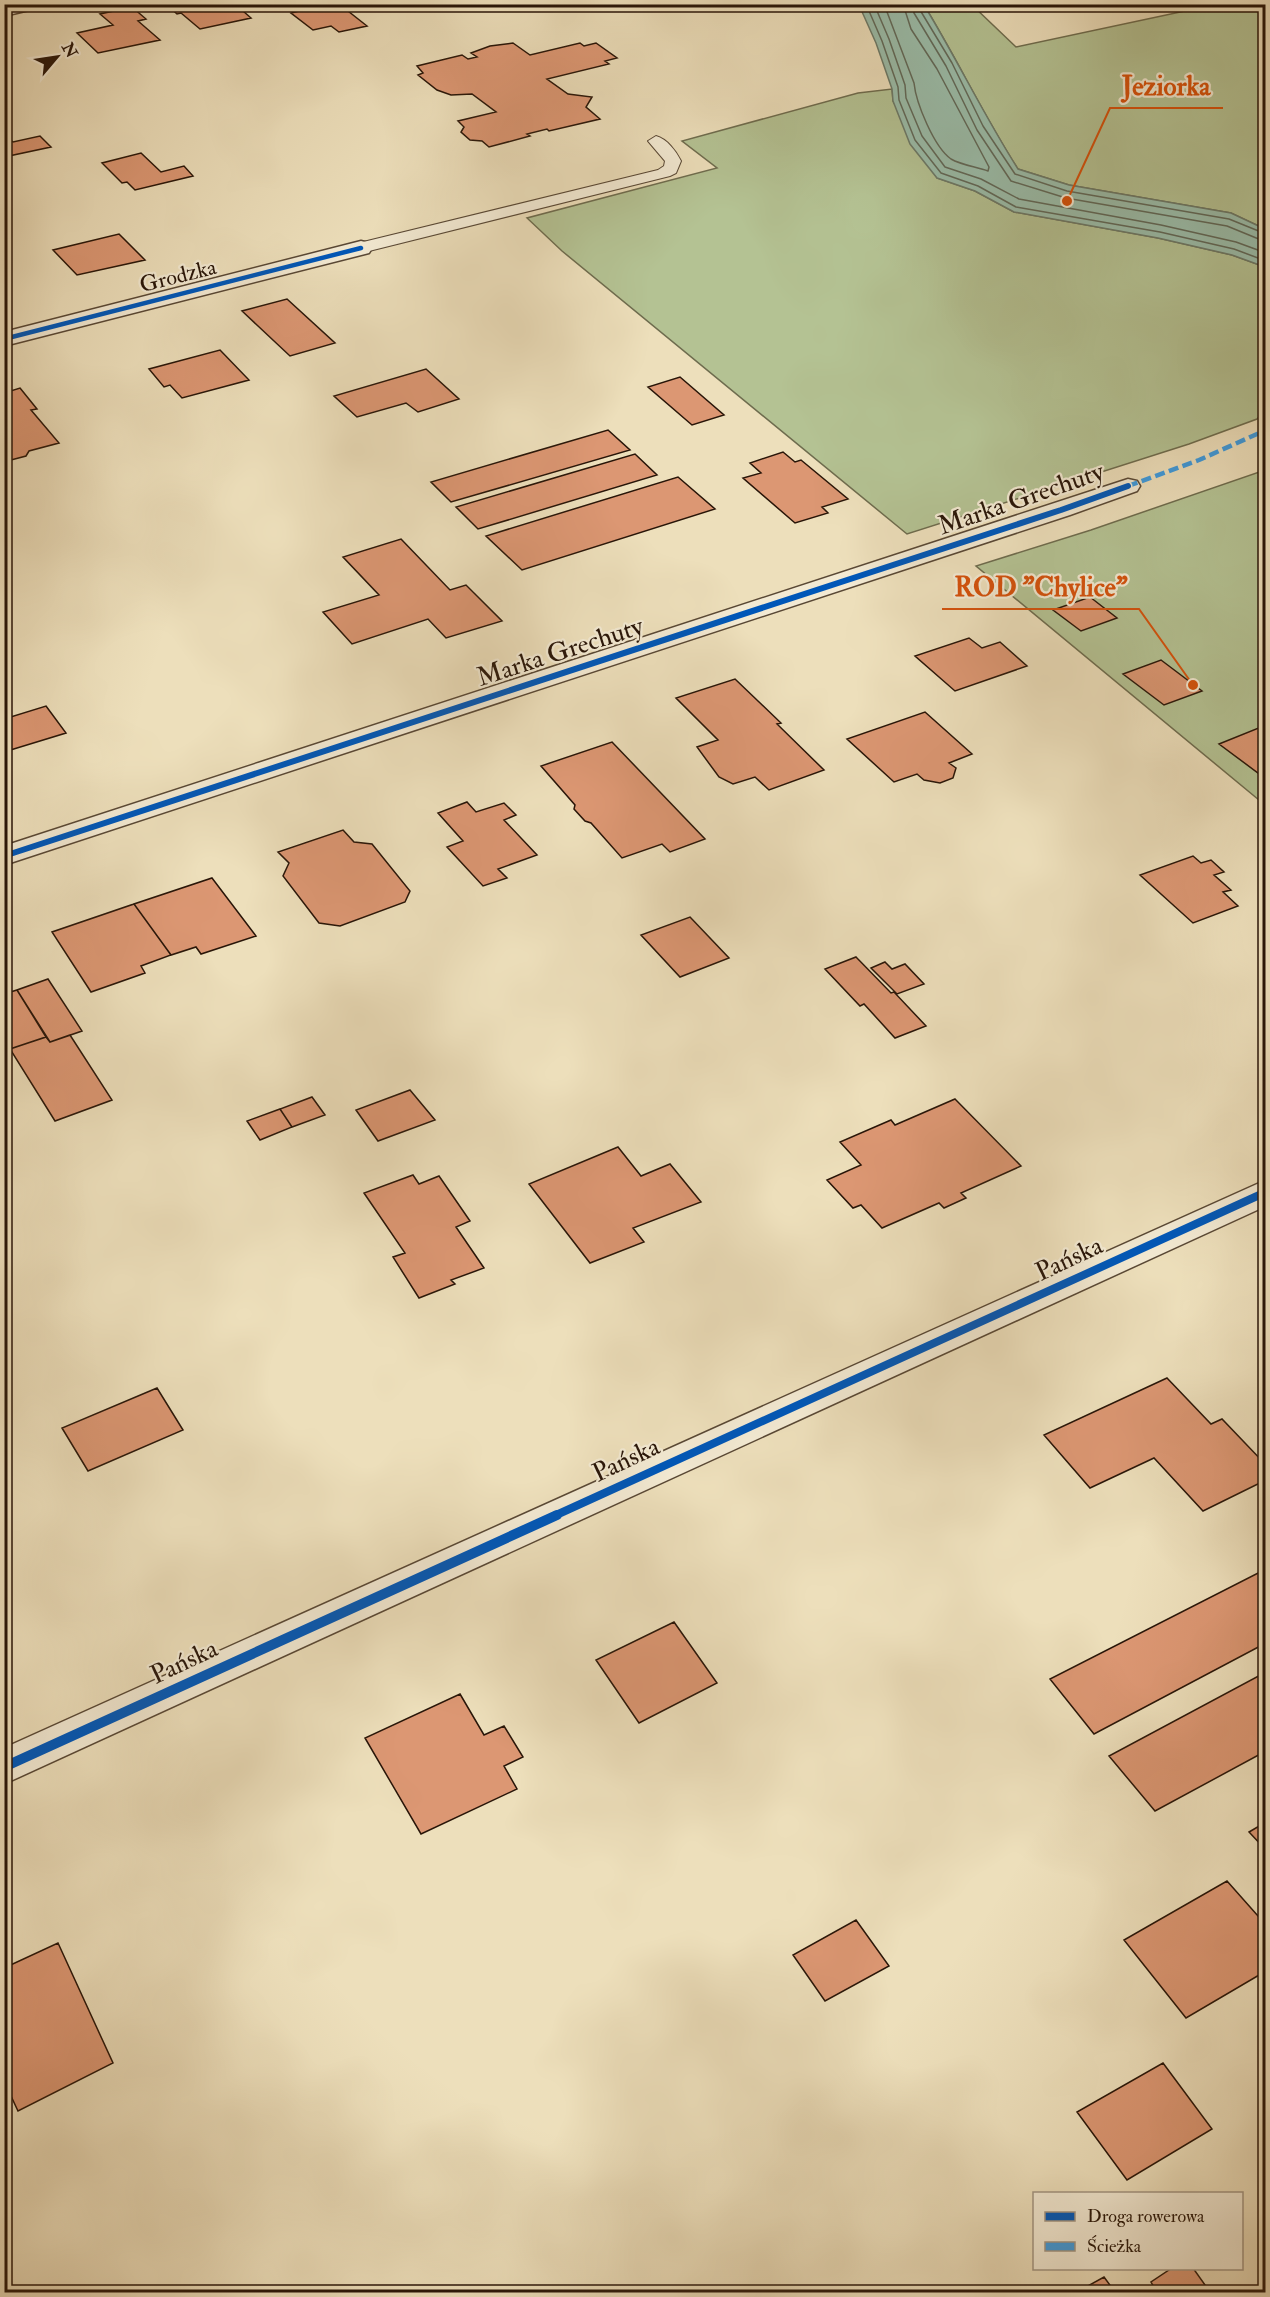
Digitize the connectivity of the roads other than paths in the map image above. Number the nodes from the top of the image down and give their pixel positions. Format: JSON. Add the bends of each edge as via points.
{"nodes":[{"id":1,"x":31,"y":4,"type":"edge"},
{"id":2,"x":4,"y":10,"type":"edge"},
{"id":3,"x":656,"y":141,"type":"dead end"},
{"id":4,"x":361,"y":248,"type":"joint"},
{"id":5,"x":4,"y":339,"type":"edge"},
{"id":6,"x":1128,"y":486,"type":"dead end"},
{"id":7,"x":4,"y":856,"type":"edge"},
{"id":8,"x":1266,"y":1192,"type":"edge"},
{"id":9,"x":4,"y":1767,"type":"edge"}],
"edges":[{"from":1,"to":2,"type":"street"},
{"from":3,"to":4,"type":"lane","via":[[672,158],[672,169],[664,173]]},
{"from":4,"to":5,"type":"street","name":"Grodzka"},
{"from":6,"to":7,"type":"street","name":"Marka Grechuty"},
{"from":8,"to":9,"type":"street","name":"Pańska"}]}
